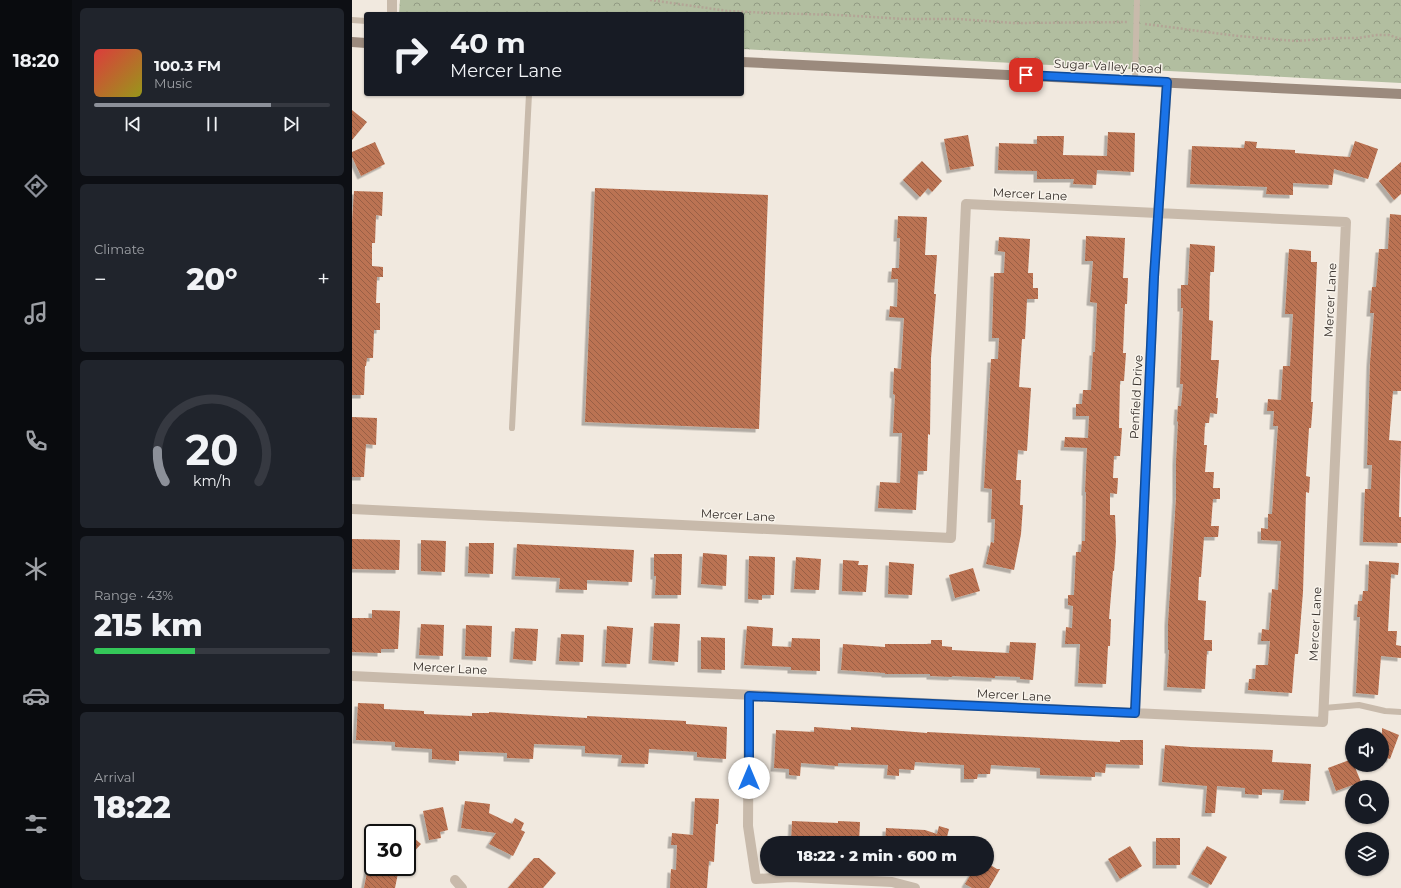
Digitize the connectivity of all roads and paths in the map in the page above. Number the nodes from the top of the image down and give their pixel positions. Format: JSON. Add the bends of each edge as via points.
{"nodes":[{"id":1,"x":392,"y":0,"type":"edge"},
{"id":2,"x":650,"y":0,"type":"edge"},
{"id":3,"x":1137,"y":0,"type":"edge"},
{"id":4,"x":392,"y":12,"type":"edge"},
{"id":5,"x":352,"y":20,"type":"edge"},
{"id":6,"x":364,"y":21,"type":"edge"},
{"id":7,"x":1136,"y":22,"type":"junction"},
{"id":8,"x":1401,"y":39,"type":"edge"},
{"id":9,"x":352,"y":42,"type":"edge"},
{"id":10,"x":364,"y":43,"type":"edge"},
{"id":11,"x":744,"y":62,"type":"edge"},
{"id":12,"x":1135,"y":81,"type":"junction"},
{"id":13,"x":1167,"y":82,"type":"junction"},
{"id":14,"x":1401,"y":94,"type":"edge"},
{"id":15,"x":529,"y":96,"type":"edge"},
{"id":16,"x":1158,"y":213,"type":"junction"},
{"id":17,"x":512,"y":428,"type":"dead end"},
{"id":18,"x":352,"y":509,"type":"edge"},
{"id":19,"x":352,"y":676,"type":"edge"},
{"id":20,"x":749,"y":696,"type":"junction"},
{"id":21,"x":1324,"y":708,"type":"junction"},
{"id":22,"x":1401,"y":712,"type":"edge"},
{"id":23,"x":1135,"y":713,"type":"junction"},
{"id":24,"x":915,"y":888,"type":"edge"}],
"edges":[{"from":1,"to":4,"type":"street"},
{"from":2,"to":7,"type":"path","via":[[728,11],[769,13],[1014,23]]},
{"from":3,"to":7,"type":"lane"},
{"from":5,"to":6,"type":"lane"},
{"from":7,"to":8,"type":"path","via":[[1238,36],[1296,40],[1377,35]]},
{"from":7,"to":12,"type":"lane"},
{"from":9,"to":10,"type":"street"},
{"from":11,"to":12,"type":"street","name":"Sugar Valley Road"},
{"from":12,"to":13,"type":"street","name":"Sugar Valley Road"},
{"from":13,"to":14,"type":"street","name":"Sugar Valley Road"},
{"from":13,"to":16,"type":"street","name":"Penfield Drive"},
{"from":15,"to":17,"type":"lane"},
{"from":16,"to":18,"type":"street","name":"Mercer Lane","via":[[966,204],[951,538]]},
{"from":16,"to":21,"type":"street","name":"Mercer Lane","via":[[1346,222]]},
{"from":16,"to":23,"type":"street","name":"Penfield Drive"},
{"from":19,"to":20,"type":"street","name":"Mercer Lane"},
{"from":20,"to":23,"type":"street","name":"Mercer Lane"},
{"from":20,"to":24,"type":"street","via":[[748,826],[756,879],[791,877],[892,882]]},
{"from":21,"to":22,"type":"lane","via":[[1359,706]]},
{"from":21,"to":23,"type":"street","name":"Mercer Lane","via":[[1324,722]]}]}
